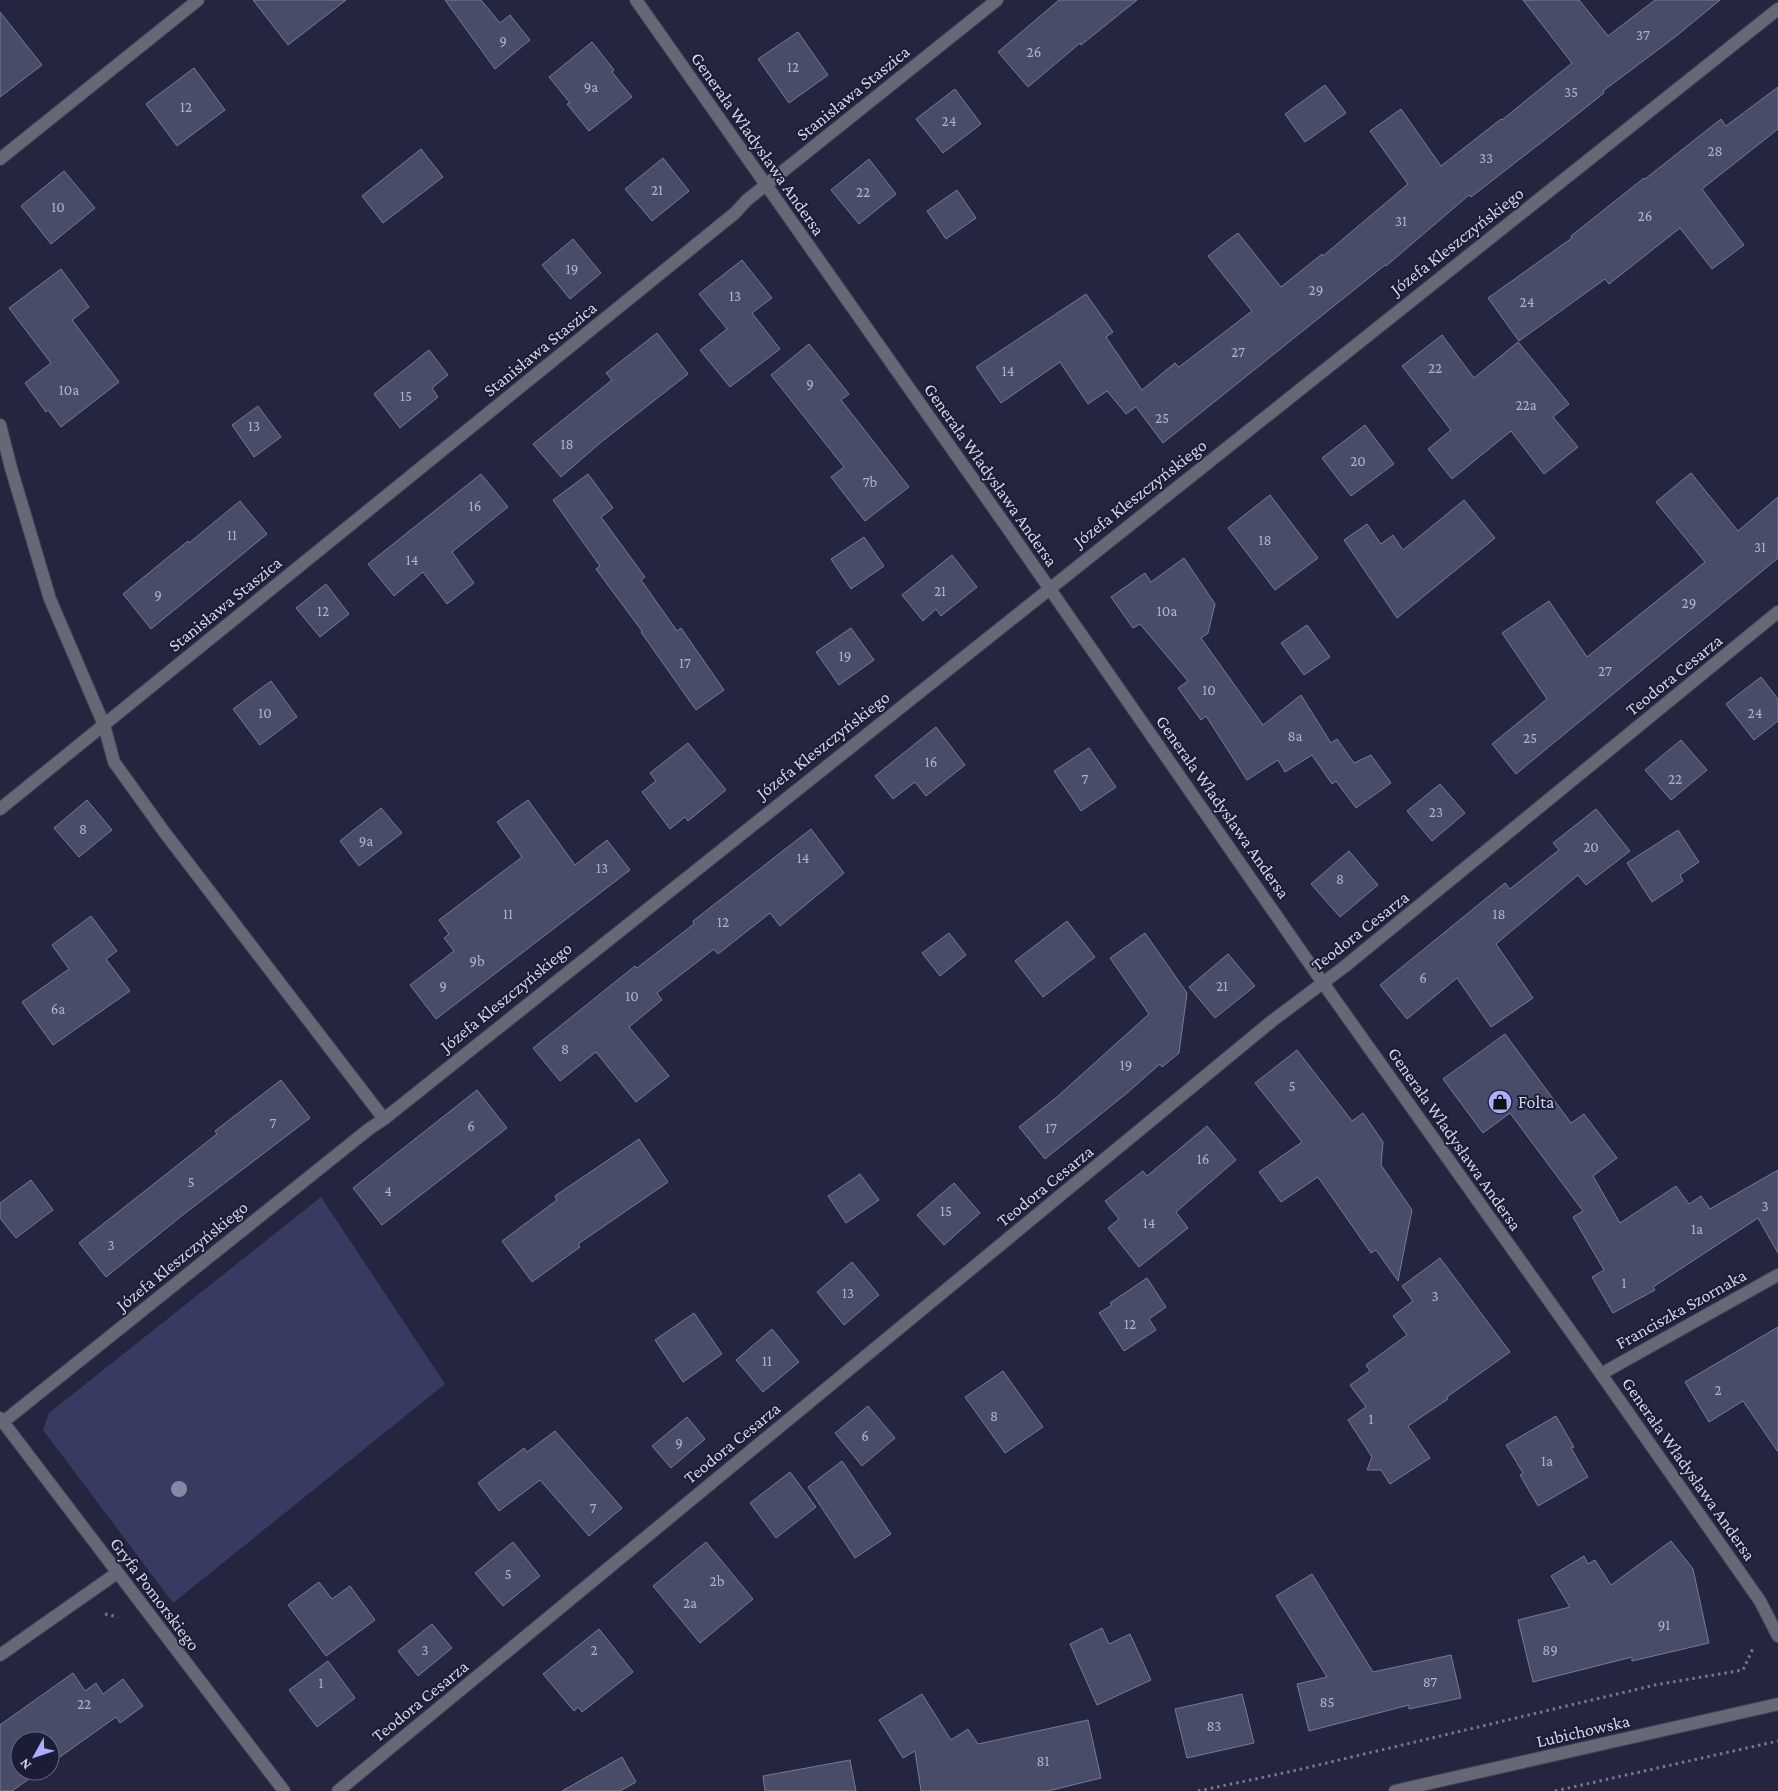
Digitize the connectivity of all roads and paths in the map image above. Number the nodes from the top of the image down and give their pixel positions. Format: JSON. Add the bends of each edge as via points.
{"nodes":[{"id":1,"x":198,"y":0,"type":"edge"},
{"id":2,"x":636,"y":0,"type":"edge"},
{"id":3,"x":996,"y":0,"type":"edge"},
{"id":4,"x":1778,"y":9,"type":"edge"},
{"id":5,"x":0,"y":159,"type":"edge"},
{"id":6,"x":766,"y":186,"type":"junction"},
{"id":7,"x":0,"y":425,"type":"edge"},
{"id":8,"x":1049,"y":588,"type":"junction"},
{"id":9,"x":1778,"y":612,"type":"edge"},
{"id":10,"x":104,"y":725,"type":"junction"},
{"id":11,"x":0,"y":809,"type":"edge"},
{"id":12,"x":1322,"y":983,"type":"junction"},
{"id":13,"x":384,"y":1118,"type":"junction"},
{"id":14,"x":1778,"y":1275,"type":"edge"},
{"id":15,"x":1602,"y":1374,"type":"junction"},
{"id":16,"x":1,"y":1420,"type":"edge"},
{"id":17,"x":117,"y":1573,"type":"junction"},
{"id":18,"x":1778,"y":1636,"type":"edge"},
{"id":19,"x":1754,"y":1644,"type":"dead end"},
{"id":20,"x":0,"y":1654,"type":"edge"},
{"id":21,"x":1778,"y":1704,"type":"edge"},
{"id":22,"x":1778,"y":1742,"type":"edge"},
{"id":23,"x":284,"y":1791,"type":"edge"},
{"id":24,"x":338,"y":1791,"type":"edge"},
{"id":25,"x":1198,"y":1791,"type":"edge"},
{"id":26,"x":1395,"y":1791,"type":"edge"},
{"id":27,"x":1556,"y":1791,"type":"edge"}],
"edges":[{"from":1,"to":5,"type":"street"},
{"from":2,"to":6,"type":"street","name":"Generała Władysława Andersa"},
{"from":3,"to":6,"type":"street","name":"Stanisława Staszica"},
{"from":4,"to":8,"type":"street","name":"Józefa Kleszczyńskiego"},
{"from":6,"to":8,"type":"street","name":"Generała Władysława Andersa"},
{"from":6,"to":10,"type":"street","name":"Stanisława Staszica"},
{"from":7,"to":10,"type":"street","via":[[50,599]]},
{"from":8,"to":12,"type":"street","name":"Generała Władysława Andersa"},
{"from":8,"to":13,"type":"street","name":"Józefa Kleszczyńskiego"},
{"from":9,"to":12,"type":"street","name":"Teodora Cesarza"},
{"from":10,"to":11,"type":"street","name":"Stanisława Staszica"},
{"from":10,"to":13,"type":"street","via":[[114,762]]},
{"from":12,"to":15,"type":"street","name":"Generała Władysława Andersa"},
{"from":12,"to":24,"type":"street","name":"Teodora Cesarza"},
{"from":13,"to":16,"type":"street","name":"Józefa Kleszczyńskiego"},
{"from":14,"to":15,"type":"street","name":"Franciszka Szornaka"},
{"from":15,"to":18,"type":"street","name":"Generała Władysława Andersa","via":[[1760,1602]]},
{"from":16,"to":17,"type":"street","name":"Gryfa Pomorskiego"},
{"from":17,"to":20,"type":"street"},
{"from":17,"to":23,"type":"street","name":"Gryfa Pomorskiego"},
{"from":19,"to":25,"type":"path","via":[[1743,1670],[1655,1685],[1293,1772]]},
{"from":21,"to":26,"type":"street","name":"Lubichowska"},
{"from":22,"to":27,"type":"path"}]}
